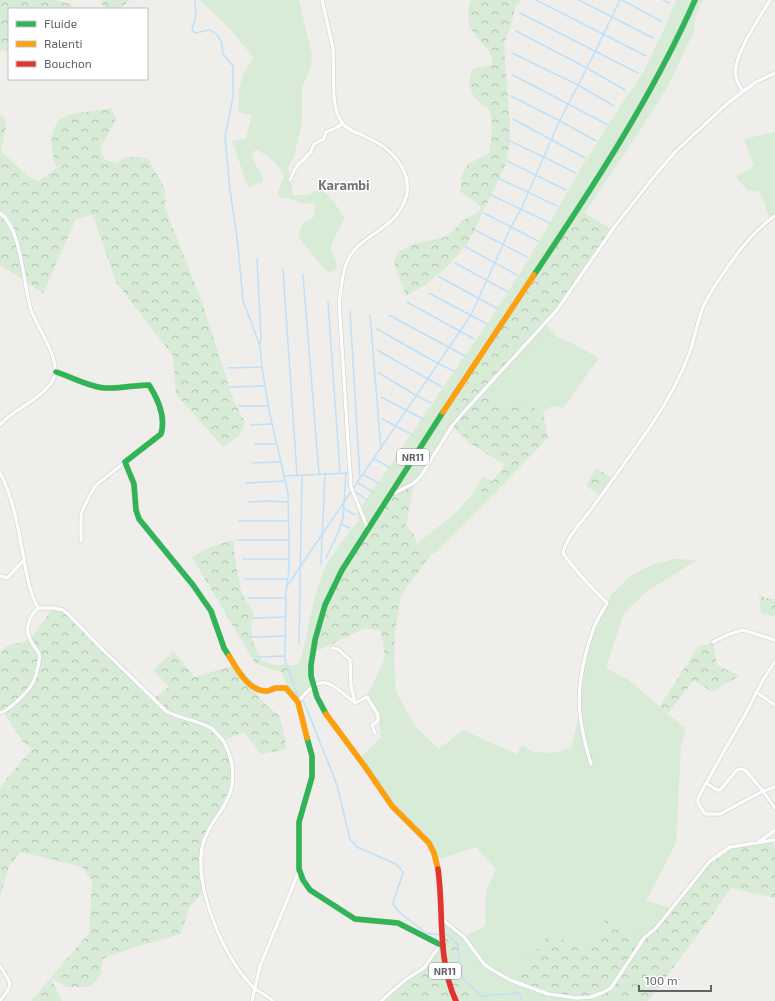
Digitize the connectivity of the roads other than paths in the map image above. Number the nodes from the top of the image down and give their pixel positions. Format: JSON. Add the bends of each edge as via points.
{"nodes":[{"id":1,"x":322,"y":0,"type":"edge"},
{"id":2,"x":696,"y":0,"type":"edge"},
{"id":3,"x":770,"y":0,"type":"edge"},
{"id":4,"x":775,"y":72,"type":"edge"},
{"id":5,"x":743,"y":91,"type":"junction"},
{"id":6,"x":342,"y":124,"type":"junction"},
{"id":7,"x":290,"y":180,"type":"dead end"},
{"id":8,"x":0,"y":213,"type":"edge"},
{"id":9,"x":775,"y":216,"type":"edge"},
{"id":10,"x":56,"y":372,"type":"junction"},
{"id":11,"x":0,"y":425,"type":"edge"},
{"id":12,"x":126,"y":462,"type":"junction"},
{"id":13,"x":0,"y":473,"type":"edge"},
{"id":14,"x":391,"y":494,"type":"junction"},
{"id":15,"x":368,"y":529,"type":"junction"},
{"id":16,"x":81,"y":541,"type":"dead end"},
{"id":17,"x":24,"y":560,"type":"junction"},
{"id":18,"x":0,"y":576,"type":"edge"},
{"id":19,"x":38,"y":608,"type":"junction"},
{"id":20,"x":775,"y":640,"type":"edge"},
{"id":21,"x":713,"y":642,"type":"dead end"},
{"id":22,"x":332,"y":648,"type":"dead end"},
{"id":23,"x":775,"y":662,"type":"edge"},
{"id":24,"x":313,"y":686,"type":"junction"},
{"id":25,"x":756,"y":692,"type":"junction"},
{"id":26,"x":300,"y":700,"type":"junction"},
{"id":27,"x":355,"y":703,"type":"junction"},
{"id":28,"x":775,"y":705,"type":"edge"},
{"id":29,"x":0,"y":713,"type":"edge"},
{"id":30,"x":375,"y":733,"type":"dead end"},
{"id":31,"x":592,"y":764,"type":"dead end"},
{"id":32,"x":706,"y":783,"type":"junction"},
{"id":33,"x":775,"y":786,"type":"edge"},
{"id":34,"x":763,"y":791,"type":"junction"},
{"id":35,"x":775,"y":808,"type":"edge"},
{"id":36,"x":775,"y":830,"type":"edge"},
{"id":37,"x":775,"y":840,"type":"edge"},
{"id":38,"x":758,"y":843,"type":"junction"},
{"id":39,"x":299,"y":870,"type":"junction"},
{"id":40,"x":442,"y":920,"type":"junction"},
{"id":41,"x":442,"y":944,"type":"junction"},
{"id":42,"x":0,"y":966,"type":"edge"},
{"id":43,"x":254,"y":988,"type":"junction"},
{"id":44,"x":0,"y":1001,"type":"edge"},
{"id":45,"x":252,"y":1001,"type":"edge"},
{"id":46,"x":273,"y":1001,"type":"edge"},
{"id":47,"x":381,"y":1001,"type":"edge"},
{"id":48,"x":456,"y":1001,"type":"edge"}],
"edges":[{"from":1,"to":6,"type":"street","via":[[333,48],[335,106]]},
{"from":2,"to":14,"type":"main road","number":"NR11","via":[[663,69],[594,186]]},
{"from":3,"to":5,"type":"street","via":[[736,63],[735,76]]},
{"from":4,"to":5,"type":"street"},
{"from":5,"to":14,"type":"street","via":[[676,151],[615,226],[557,310],[452,426],[421,476],[414,483]]},
{"from":6,"to":7,"type":"street","via":[[326,132],[324,139],[314,144],[310,153],[296,167]]},
{"from":6,"to":15,"type":"street","via":[[353,132],[379,143],[396,158],[406,175],[407,186],[406,201],[400,210],[387,225],[360,243],[348,259],[343,274],[340,302],[351,488]]},
{"from":8,"to":10,"type":"street","via":[[14,233],[31,309],[50,350]]},
{"from":9,"to":31,"type":"street","via":[[758,229],[706,300],[678,382],[565,546],[563,553],[567,560],[607,603],[593,630],[579,689],[580,713]]},
{"from":10,"to":11,"type":"street","via":[[44,392]]},
{"from":10,"to":12,"type":"main road","via":[[99,387],[150,385],[163,419],[163,431]]},
{"from":12,"to":16,"type":"street","via":[[96,485],[91,493],[82,509]]},
{"from":12,"to":26,"type":"main road","via":[[134,484],[139,519],[211,611],[224,648],[240,673],[260,690],[286,688]]},
{"from":13,"to":17,"type":"street","via":[[9,493]]},
{"from":14,"to":15,"type":"main road","number":"NR11"},
{"from":15,"to":24,"type":"main road","number":"NR11","via":[[328,598],[313,653]]},
{"from":17,"to":18,"type":"street","via":[[7,578]]},
{"from":17,"to":19,"type":"street","via":[[32,596]]},
{"from":19,"to":29,"type":"street","via":[[31,616],[28,627],[30,640],[40,659],[32,684]]},
{"from":19,"to":43,"type":"street","via":[[62,610],[166,711],[211,728],[223,741],[230,756],[232,787],[228,800],[207,834],[201,861],[202,873],[209,909],[221,940],[236,966]]},
{"from":20,"to":21,"type":"street","via":[[743,630]]},
{"from":22,"to":27,"type":"street","via":[[338,649],[350,660],[351,686]]},
{"from":23,"to":25,"type":"street"},
{"from":24,"to":26,"type":"street"},
{"from":24,"to":27,"type":"street","via":[[324,682],[332,684]]},
{"from":24,"to":40,"type":"main road","number":"NR11","via":[[336,728],[394,808],[431,848],[439,876]]},
{"from":25,"to":28,"type":"street"},
{"from":25,"to":32,"type":"street"},
{"from":26,"to":39,"type":"main road","via":[[312,762],[312,777],[299,822]]},
{"from":27,"to":30,"type":"street","via":[[367,697],[378,715],[378,721],[372,725]]},
{"from":32,"to":34,"type":"street","via":[[720,790],[740,769],[746,771]]},
{"from":32,"to":34,"type":"street","via":[[698,803],[705,814],[710,815],[727,811]]},
{"from":33,"to":34,"type":"street"},
{"from":34,"to":35,"type":"street"},
{"from":36,"to":38,"type":"street"},
{"from":37,"to":38,"type":"street"},
{"from":38,"to":40,"type":"street","via":[[730,847],[710,861],[656,928],[644,938],[611,988],[591,997],[548,994],[510,980],[484,964],[464,937]]},
{"from":39,"to":41,"type":"main road","via":[[310,890],[343,913],[355,919],[398,922]]},
{"from":39,"to":43,"type":"street","via":[[260,966]]},
{"from":40,"to":41,"type":"main road","number":"NR11"},
{"from":41,"to":47,"type":"street","via":[[424,968],[405,980]]},
{"from":41,"to":48,"type":"main road","number":"NR11","via":[[445,972]]},
{"from":42,"to":44,"type":"street","via":[[10,981],[9,990]]},
{"from":43,"to":45,"type":"street"},
{"from":43,"to":46,"type":"street"}]}
